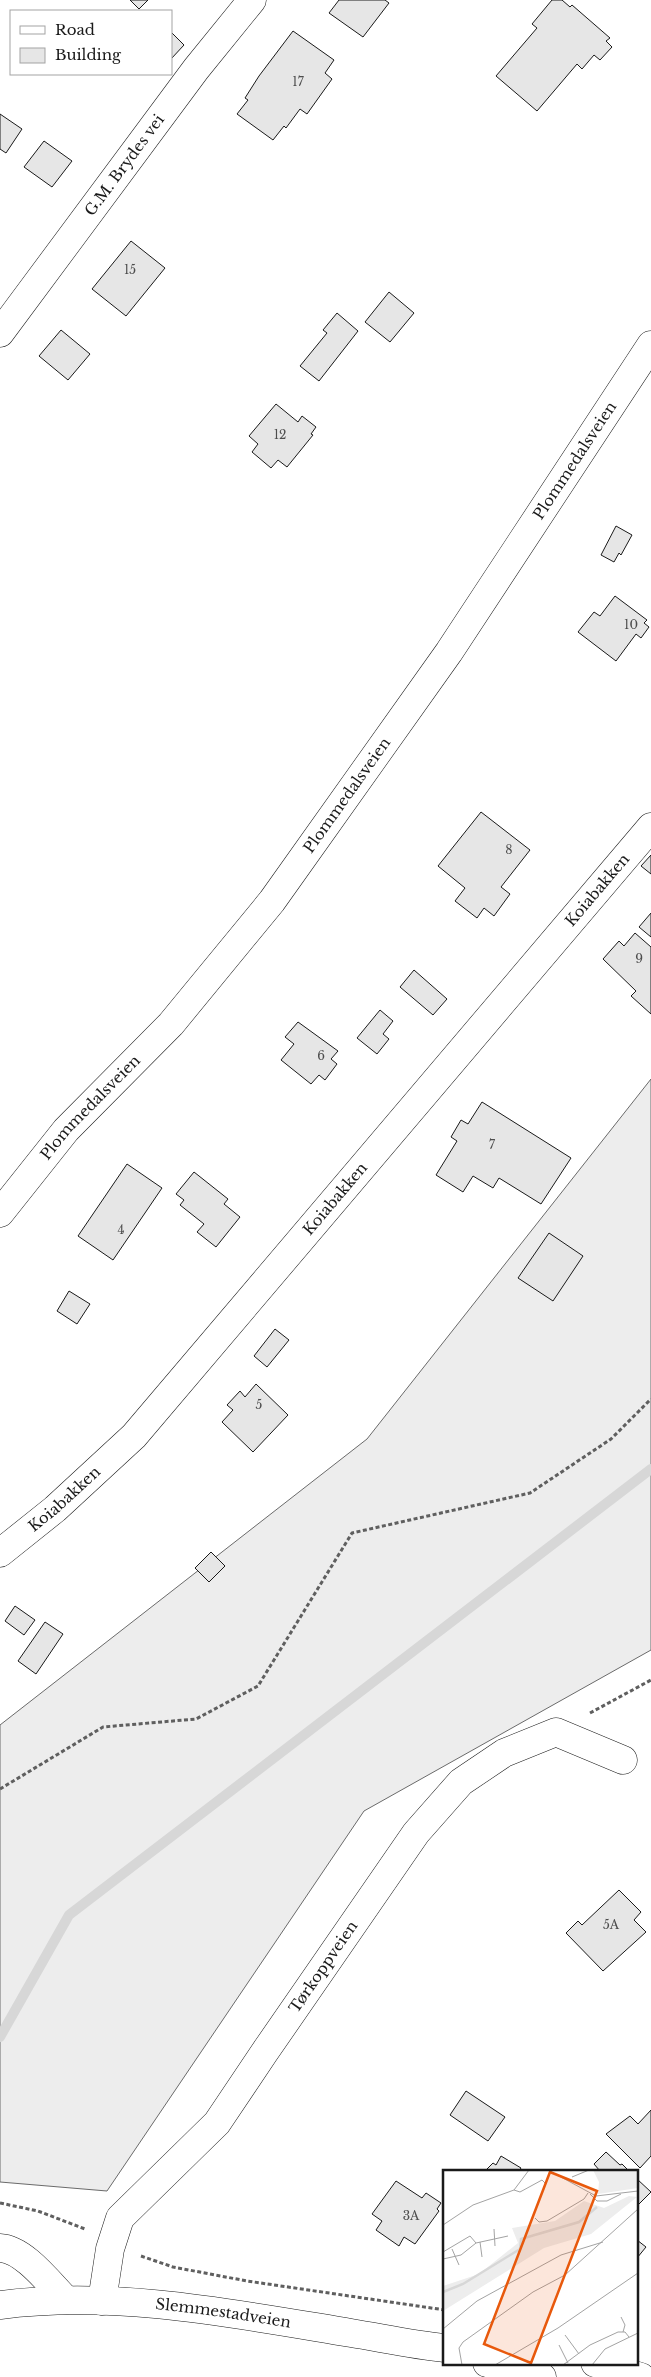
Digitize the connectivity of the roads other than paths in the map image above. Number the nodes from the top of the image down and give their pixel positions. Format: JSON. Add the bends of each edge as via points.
{"nodes":[{"id":1,"x":252,"y":0,"type":"edge"},
{"id":2,"x":0,"y":333,"type":"edge"},
{"id":3,"x":651,"y":344,"type":"edge"},
{"id":4,"x":651,"y":827,"type":"edge"},
{"id":5,"x":0,"y":1213,"type":"edge"},
{"id":6,"x":0,"y":1553,"type":"edge"},
{"id":7,"x":623,"y":1760,"type":"dead end"},
{"id":8,"x":0,"y":2248,"type":"edge"},
{"id":9,"x":66,"y":2300,"type":"junction"},
{"id":10,"x":102,"y":2302,"type":"junction"},
{"id":11,"x":0,"y":2305,"type":"edge"},
{"id":12,"x":443,"y":2348,"type":"edge"},
{"id":13,"x":491,"y":2364,"type":"edge"},
{"id":14,"x":598,"y":2364,"type":"edge"},
{"id":15,"x":542,"y":2377,"type":"edge"},
{"id":16,"x":641,"y":2377,"type":"edge"}],
"edges":[{"from":1,"to":2,"type":"street","name":"G.M. Brydes vei","via":[[196,69]]},
{"from":3,"to":5,"type":"street","name":"Plommedalsveien","via":[[449,652],[294,873],[170,1024],[66,1130]]},
{"from":4,"to":6,"type":"street","name":"Koiabakken","via":[[134,1436],[55,1509]]},
{"from":7,"to":10,"type":"street","name":"Tørkoppveien","via":[[556,1732],[504,1753],[461,1782],[416,1833],[217,2123],[120,2218],[110,2249]]},
{"from":8,"to":9,"type":"street","via":[[29,2262]]},
{"from":9,"to":10,"type":"street","name":"Slemmestadveien"},
{"from":9,"to":11,"type":"street","name":"Slemmestadveien"},
{"from":10,"to":12,"type":"street","name":"Slemmestadveien","via":[[130,2302],[255,2317]]},
{"from":13,"to":15,"type":"street"},
{"from":14,"to":16,"type":"street"}]}
